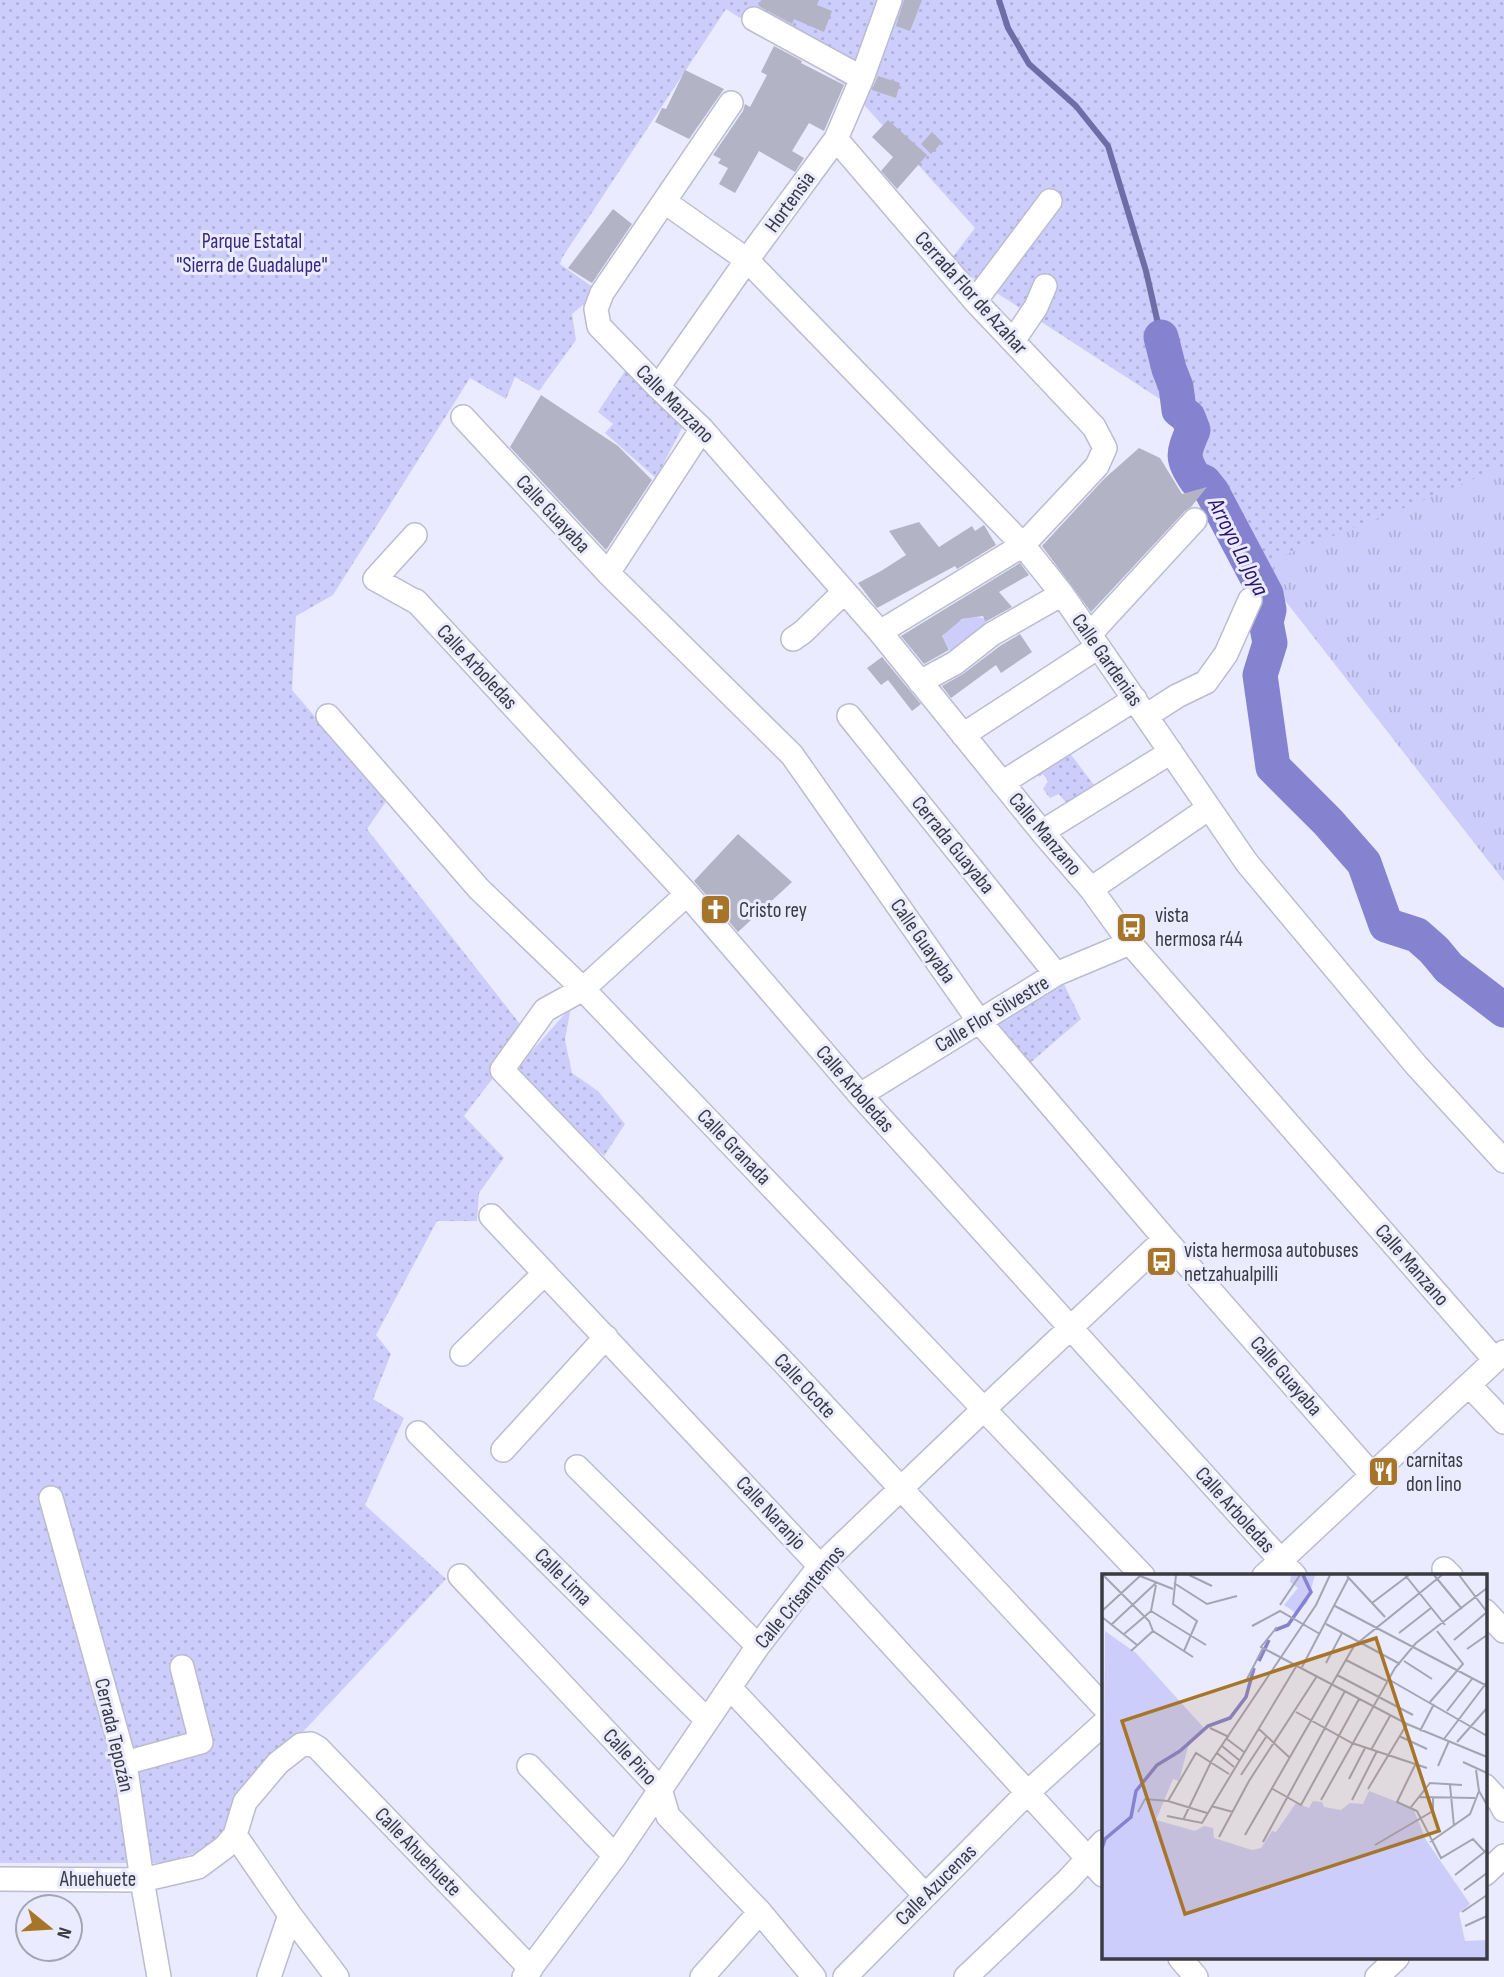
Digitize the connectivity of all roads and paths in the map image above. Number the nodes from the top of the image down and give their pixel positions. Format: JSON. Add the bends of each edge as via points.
{"nodes":[{"id":1,"x":890,"y":0,"type":"edge"},
{"id":2,"x":754,"y":19,"type":"dead end"},
{"id":3,"x":862,"y":78,"type":"junction"},
{"id":4,"x":732,"y":103,"type":"dead end"},
{"id":5,"x":836,"y":139,"type":"junction"},
{"id":6,"x":1050,"y":201,"type":"dead end"},
{"id":7,"x":665,"y":202,"type":"junction"},
{"id":8,"x":747,"y":260,"type":"junction"},
{"id":9,"x":1045,"y":286,"type":"dead end"},
{"id":10,"x":975,"y":301,"type":"junction"},
{"id":11,"x":1013,"y":341,"type":"junction"},
{"id":12,"x":658,"y":387,"type":"junction"},
{"id":13,"x":463,"y":417,"type":"dead end"},
{"id":14,"x":702,"y":429,"type":"junction"},
{"id":15,"x":1195,"y":520,"type":"dead end"},
{"id":16,"x":415,"y":535,"type":"dead end"},
{"id":17,"x":1023,"y":545,"type":"junction"},
{"id":18,"x":608,"y":573,"type":"junction"},
{"id":19,"x":844,"y":592,"type":"junction"},
{"id":20,"x":1062,"y":594,"type":"junction"},
{"id":21,"x":1250,"y":600,"type":"dead end"},
{"id":22,"x":880,"y":632,"type":"junction"},
{"id":23,"x":793,"y":639,"type":"dead end"},
{"id":24,"x":1094,"y":641,"type":"junction"},
{"id":25,"x":920,"y":682,"type":"junction"},
{"id":26,"x":1140,"y":708,"type":"junction"},
{"id":27,"x":328,"y":716,"type":"dead end"},
{"id":28,"x":849,"y":716,"type":"dead end"},
{"id":29,"x":963,"y":735,"type":"junction"},
{"id":30,"x":1171,"y":752,"type":"junction"},
{"id":31,"x":1002,"y":783,"type":"junction"},
{"id":32,"x":1209,"y":808,"type":"junction"},
{"id":33,"x":1042,"y":832,"type":"junction"},
{"id":34,"x":1091,"y":889,"type":"junction"},
{"id":35,"x":687,"y":894,"type":"junction"},
{"id":36,"x":1130,"y":943,"type":"junction"},
{"id":37,"x":1056,"y":974,"type":"junction"},
{"id":38,"x":583,"y":989,"type":"junction"},
{"id":39,"x":979,"y":1021,"type":"junction"},
{"id":40,"x":860,"y":1095,"type":"junction"},
{"id":41,"x":1504,"y":1161,"type":"edge"},
{"id":42,"x":491,"y":1216,"type":"dead end"},
{"id":43,"x":1165,"y":1239,"type":"junction"},
{"id":44,"x":545,"y":1273,"type":"junction"},
{"id":45,"x":1070,"y":1329,"type":"junction"},
{"id":46,"x":606,"y":1337,"type":"junction"},
{"id":47,"x":462,"y":1354,"type":"dead end"},
{"id":48,"x":1500,"y":1356,"type":"edge"},
{"id":49,"x":1469,"y":1385,"type":"junction"},
{"id":50,"x":984,"y":1409,"type":"junction"},
{"id":51,"x":1504,"y":1422,"type":"edge"},
{"id":52,"x":418,"y":1433,"type":"dead end"},
{"id":53,"x":503,"y":1451,"type":"dead end"},
{"id":54,"x":577,"y":1467,"type":"dead end"},
{"id":55,"x":1373,"y":1475,"type":"junction"},
{"id":56,"x":901,"y":1488,"type":"junction"},
{"id":57,"x":51,"y":1498,"type":"dead end"},
{"id":58,"x":820,"y":1566,"type":"junction"},
{"id":59,"x":1280,"y":1571,"type":"edge"},
{"id":60,"x":1141,"y":1574,"type":"edge"},
{"id":61,"x":460,"y":1576,"type":"dead end"},
{"id":62,"x":1486,"y":1612,"type":"edge"},
{"id":63,"x":1504,"y":1631,"type":"edge"},
{"id":64,"x":758,"y":1646,"type":"junction"},
{"id":65,"x":182,"y":1667,"type":"dead end"},
{"id":66,"x":730,"y":1688,"type":"junction"},
{"id":67,"x":1102,"y":1705,"type":"edge"},
{"id":68,"x":708,"y":1720,"type":"junction"},
{"id":69,"x":1102,"y":1725,"type":"edge"},
{"id":70,"x":125,"y":1763,"type":"junction"},
{"id":71,"x":529,"y":1766,"type":"dead end"},
{"id":72,"x":1486,"y":1787,"type":"edge"},
{"id":73,"x":660,"y":1789,"type":"junction"},
{"id":74,"x":1027,"y":1793,"type":"junction"},
{"id":75,"x":1504,"y":1810,"type":"edge"},
{"id":76,"x":236,"y":1835,"type":"junction"},
{"id":77,"x":1095,"y":1850,"type":"edge"},
{"id":78,"x":615,"y":1856,"type":"junction"},
{"id":79,"x":1504,"y":1856,"type":"edge"},
{"id":80,"x":1102,"y":1872,"type":"edge"},
{"id":81,"x":1486,"y":1873,"type":"edge"},
{"id":82,"x":0,"y":1879,"type":"edge"},
{"id":83,"x":142,"y":1880,"type":"junction"},
{"id":84,"x":925,"y":1895,"type":"junction"},
{"id":85,"x":760,"y":1912,"type":"junction"},
{"id":86,"x":290,"y":1915,"type":"junction"},
{"id":87,"x":1395,"y":1960,"type":"edge"},
{"id":88,"x":528,"y":1973,"type":"edge"},
{"id":89,"x":159,"y":1977,"type":"edge"},
{"id":90,"x":269,"y":1977,"type":"edge"},
{"id":91,"x":337,"y":1977,"type":"edge"},
{"id":92,"x":702,"y":1977,"type":"edge"},
{"id":93,"x":814,"y":1977,"type":"edge"},
{"id":94,"x":845,"y":1977,"type":"edge"},
{"id":95,"x":966,"y":1977,"type":"edge"},
{"id":96,"x":1377,"y":1977,"type":"edge"}],
"edges":[{"from":1,"to":3,"type":"street","name":"Hortensia"},
{"from":2,"to":3,"type":"street"},
{"from":3,"to":5,"type":"street","name":"Hortensia"},
{"from":4,"to":7,"type":"street"},
{"from":5,"to":8,"type":"street","name":"Hortensia"},
{"from":5,"to":10,"type":"street","name":"Cerrada Flor de Azahar"},
{"from":6,"to":10,"type":"street"},
{"from":7,"to":8,"type":"street","name":"Calle Gardenias"},
{"from":7,"to":12,"type":"street","name":"Calle Manzano","via":[[602,293],[596,309],[599,326]]},
{"from":8,"to":12,"type":"street","name":"Hortensia"},
{"from":8,"to":17,"type":"street","name":"Calle Gardenias"},
{"from":9,"to":11,"type":"street"},
{"from":10,"to":11,"type":"street","name":"Cerrada Flor de Azahar"},
{"from":11,"to":17,"type":"street","name":"Cerrada Flor de Azahar","via":[[1094,427],[1105,448],[1097,466]]},
{"from":12,"to":14,"type":"street","name":"Calle Manzano"},
{"from":13,"to":18,"type":"street","name":"Calle Guayaba"},
{"from":14,"to":18,"type":"street"},
{"from":14,"to":19,"type":"street","name":"Calle Manzano"},
{"from":15,"to":24,"type":"street"},
{"from":16,"to":35,"type":"street","name":"Calle Arboledas","via":[[375,579],[417,602]]},
{"from":17,"to":20,"type":"street","name":"Calle Gardenias"},
{"from":17,"to":22,"type":"street"},
{"from":18,"to":39,"type":"street","name":"Calle Guayaba","via":[[792,755]]},
{"from":19,"to":22,"type":"street","name":"Calle Manzano"},
{"from":19,"to":23,"type":"street"},
{"from":20,"to":24,"type":"street","name":"Calle Gardenias"},
{"from":20,"to":25,"type":"street"},
{"from":21,"to":26,"type":"street","via":[[1226,654],[1206,682]]},
{"from":22,"to":25,"type":"street","name":"Calle Manzano"},
{"from":24,"to":26,"type":"street","name":"Calle Gardenias"},
{"from":24,"to":29,"type":"street"},
{"from":25,"to":29,"type":"street","name":"Calle Manzano"},
{"from":26,"to":30,"type":"street","name":"Calle Gardenias"},
{"from":26,"to":31,"type":"street"},
{"from":27,"to":38,"type":"street","name":"Calle Granada","via":[[480,889]]},
{"from":28,"to":37,"type":"street","name":"Cerrada Guayaba"},
{"from":29,"to":31,"type":"street","name":"Calle Manzano"},
{"from":30,"to":32,"type":"street","name":"Calle Gardenias"},
{"from":30,"to":33,"type":"street"},
{"from":31,"to":33,"type":"street","name":"Calle Manzano"},
{"from":32,"to":34,"type":"street"},
{"from":32,"to":41,"type":"street","name":"Calle Gardenias","via":[[1247,863],[1416,1065]]},
{"from":33,"to":34,"type":"street","name":"Calle Manzano"},
{"from":34,"to":36,"type":"street","name":"Calle Manzano"},
{"from":35,"to":38,"type":"street"},
{"from":35,"to":40,"type":"street","name":"Calle Arboledas"},
{"from":36,"to":37,"type":"street","name":"Calle Flor Silvestre"},
{"from":36,"to":48,"type":"street","name":"Calle Manzano"},
{"from":37,"to":39,"type":"street","name":"Calle Flor Silvestre"},
{"from":38,"to":50,"type":"street","name":"Calle Granada"},
{"from":38,"to":56,"type":"street","name":"Calle Ocote","via":[[545,1010],[502,1070]]},
{"from":39,"to":40,"type":"street","name":"Calle Flor Silvestre"},
{"from":39,"to":43,"type":"street","name":"Calle Guayaba"},
{"from":40,"to":45,"type":"street","name":"Calle Arboledas"},
{"from":42,"to":44,"type":"street","name":"Calle Naranjo"},
{"from":43,"to":45,"type":"street","name":"Calle Crisantemos"},
{"from":43,"to":55,"type":"street","name":"Calle Guayaba"},
{"from":44,"to":46,"type":"street","name":"Calle Naranjo"},
{"from":44,"to":47,"type":"street"},
{"from":45,"to":50,"type":"street","name":"Calle Crisantemos"},
{"from":45,"to":59,"type":"street","name":"Calle Arboledas"},
{"from":46,"to":53,"type":"street"},
{"from":46,"to":58,"type":"street","name":"Calle Naranjo"},
{"from":48,"to":49,"type":"street"},
{"from":49,"to":51,"type":"street"},
{"from":49,"to":55,"type":"street"},
{"from":50,"to":56,"type":"street","name":"Calle Crisantemos"},
{"from":50,"to":60,"type":"street","name":"Calle Granada"},
{"from":52,"to":68,"type":"street","name":"Calle Lima"},
{"from":54,"to":64,"type":"street"},
{"from":55,"to":59,"type":"street"},
{"from":56,"to":58,"type":"street","name":"Calle Crisantemos"},
{"from":56,"to":67,"type":"street","name":"Calle Ocote"},
{"from":57,"to":70,"type":"street","name":"Cerrada Tepozán"},
{"from":58,"to":64,"type":"street","name":"Calle Crisantemos"},
{"from":58,"to":74,"type":"street","name":"Calle Naranjo"},
{"from":61,"to":73,"type":"street","name":"Calle Pino"},
{"from":62,"to":63,"type":"street"},
{"from":64,"to":66,"type":"street","name":"Calle Crisantemos"},
{"from":65,"to":70,"type":"street","via":[[201,1742]]},
{"from":66,"to":68,"type":"street","name":"Calle Crisantemos"},
{"from":66,"to":84,"type":"street"},
{"from":68,"to":73,"type":"street","name":"Calle Crisantemos"},
{"from":69,"to":74,"type":"street","name":"Calle Azucenas"},
{"from":70,"to":83,"type":"street","name":"Cerrada Tepozán"},
{"from":71,"to":78,"type":"street"},
{"from":72,"to":75,"type":"street"},
{"from":73,"to":78,"type":"street","name":"Calle Crisantemos"},
{"from":73,"to":85,"type":"street","name":"Calle Pino","via":[[668,1816]]},
{"from":74,"to":77,"type":"street","name":"Calle Naranjo"},
{"from":74,"to":84,"type":"street","name":"Calle Azucenas"},
{"from":76,"to":83,"type":"street","name":"Ahuehuete","via":[[198,1867]]},
{"from":76,"to":86,"type":"street"},
{"from":76,"to":88,"type":"street","name":"Calle Ahuehuete","via":[[246,1802],[278,1763],[301,1745],[311,1744]]},
{"from":77,"to":80,"type":"street","name":"Calle Naranjo"},
{"from":77,"to":95,"type":"street"},
{"from":78,"to":88,"type":"street","name":"Calle Crisantemos"},
{"from":79,"to":81,"type":"street"},
{"from":82,"to":83,"type":"street","name":"Ahuehuete"},
{"from":83,"to":89,"type":"street","name":"Cerrada Tepozán"},
{"from":84,"to":94,"type":"street","name":"Calle Azucenas"},
{"from":85,"to":92,"type":"street"},
{"from":85,"to":93,"type":"street","name":"Calle Pino"},
{"from":86,"to":90,"type":"street"},
{"from":86,"to":91,"type":"street"},
{"from":87,"to":96,"type":"street"}]}
